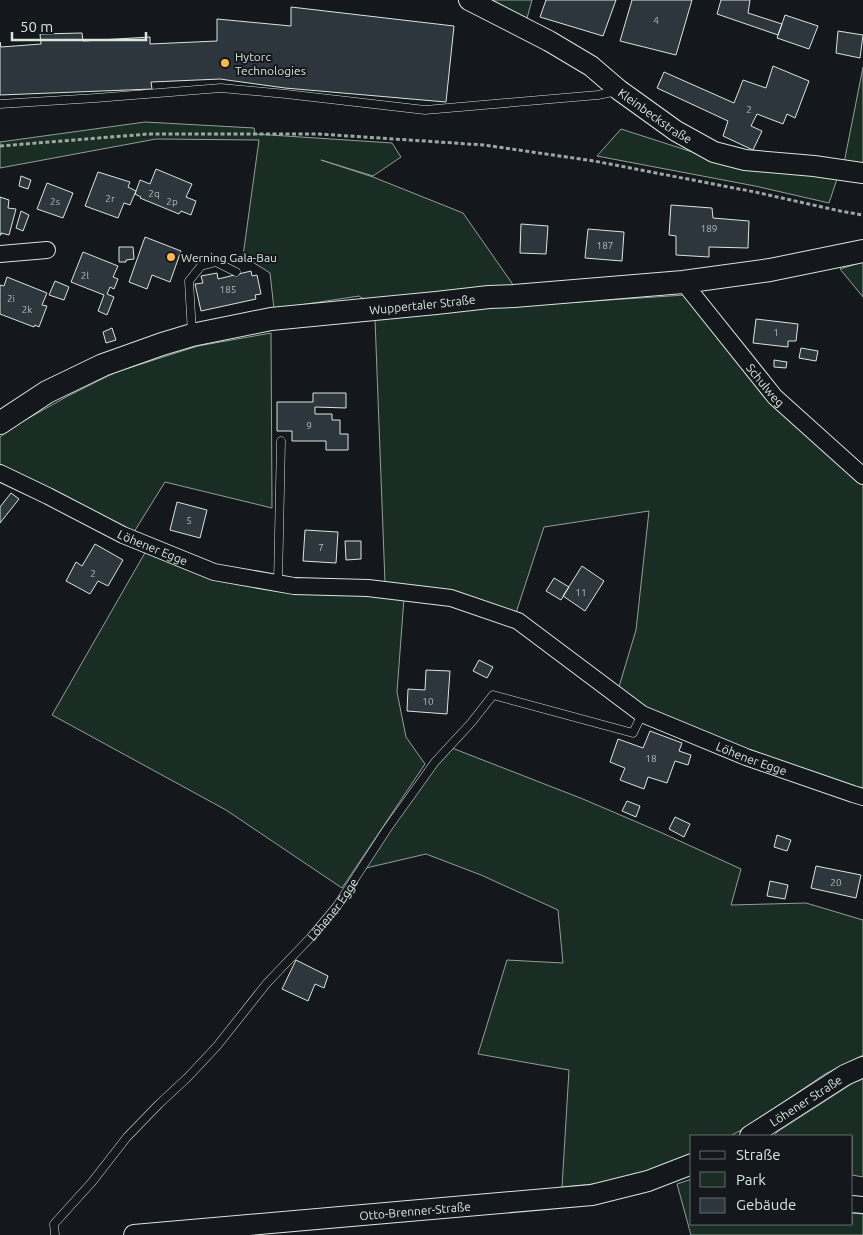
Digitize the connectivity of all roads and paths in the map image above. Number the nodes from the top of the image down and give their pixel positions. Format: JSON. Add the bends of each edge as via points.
{"nodes":[{"id":1,"x":469,"y":0,"type":"edge"},
{"id":2,"x":619,"y":90,"type":"junction"},
{"id":3,"x":0,"y":104,"type":"edge"},
{"id":4,"x":0,"y":146,"type":"edge"},
{"id":5,"x":863,"y":173,"type":"edge"},
{"id":6,"x":863,"y":215,"type":"edge"},
{"id":7,"x":46,"y":250,"type":"dead end"},
{"id":8,"x":863,"y":252,"type":"edge"},
{"id":9,"x":0,"y":254,"type":"edge"},
{"id":10,"x":236,"y":272,"type":"dead end"},
{"id":11,"x":682,"y":282,"type":"junction"},
{"id":12,"x":192,"y":335,"type":"junction"},
{"id":13,"x":0,"y":423,"type":"edge"},
{"id":14,"x":281,"y":441,"type":"dead end"},
{"id":15,"x":0,"y":473,"type":"edge"},
{"id":16,"x":863,"y":476,"type":"edge"},
{"id":17,"x":278,"y":583,"type":"junction"},
{"id":18,"x":642,"y":714,"type":"junction"},
{"id":19,"x":863,"y":797,"type":"edge"},
{"id":20,"x":863,"y":1067,"type":"edge"},
{"id":21,"x":752,"y":1135,"type":"edge"},
{"id":22,"x":690,"y":1165,"type":"edge"},
{"id":23,"x":55,"y":1235,"type":"edge"},
{"id":24,"x":134,"y":1235,"type":"edge"}],
"edges":[{"from":1,"to":2,"type":"street","name":"Kleinbeckstraße","via":[[591,66]]},
{"from":2,"to":3,"type":"lane","via":[[598,95],[425,110],[221,88]]},
{"from":2,"to":5,"type":"street","name":"Kleinbeckstraße","via":[[676,131],[714,152],[745,160]]},
{"from":4,"to":6,"type":"path","via":[[148,134],[319,134],[484,145],[594,161]]},
{"from":7,"to":9,"type":"street"},
{"from":8,"to":11,"type":"main road","name":"Wuppertaler Straße","via":[[770,270]]},
{"from":10,"to":12,"type":"lane","via":[[216,262],[201,266],[189,281]]},
{"from":11,"to":12,"type":"main road","name":"Wuppertaler Straße","via":[[271,319]]},
{"from":11,"to":16,"type":"street","name":"Schulweg","via":[[775,397]]},
{"from":12,"to":13,"type":"main road","name":"Wuppertaler Straße","via":[[103,365],[47,392]]},
{"from":14,"to":17,"type":"lane"},
{"from":15,"to":17,"type":"street","name":"Löhener Egge","via":[[123,535],[214,572]]},
{"from":17,"to":18,"type":"street","name":"Löhener Egge","via":[[368,588],[451,598],[518,621]]},
{"from":18,"to":19,"type":"street","name":"Löhener Egge","via":[[746,757]]},
{"from":18,"to":23,"type":"lane","name":"Löhener Egge","via":[[633,733],[493,695],[435,762],[337,906],[217,1046],[127,1137],[54,1224]]},
{"from":20,"to":21,"type":"street","name":"Löhener Straße"},
{"from":22,"to":24,"type":"street","name":"Otto-Brenner-Straße","via":[[648,1181],[592,1195]]}]}
